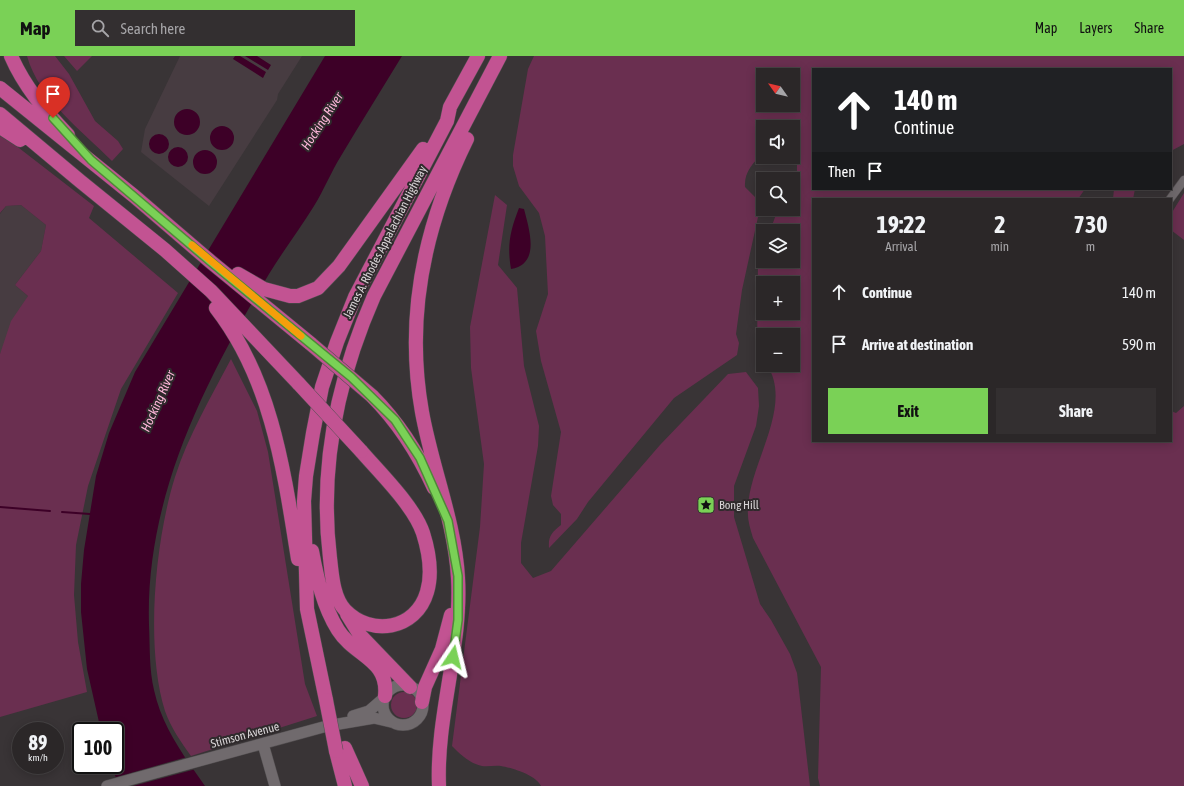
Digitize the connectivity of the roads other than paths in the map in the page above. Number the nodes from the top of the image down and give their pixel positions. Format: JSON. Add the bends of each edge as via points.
{"nodes":[{"id":1,"x":11,"y":56,"type":"edge"},
{"id":2,"x":478,"y":56,"type":"edge"},
{"id":3,"x":500,"y":56,"type":"edge"},
{"id":4,"x":508,"y":56,"type":"edge"},
{"id":5,"x":0,"y":88,"type":"edge"},
{"id":6,"x":450,"y":107,"type":"junction"},
{"id":7,"x":0,"y":114,"type":"edge"},
{"id":8,"x":0,"y":127,"type":"edge"},
{"id":9,"x":91,"y":160,"type":"junction"},
{"id":10,"x":1184,"y":180,"type":"edge"},
{"id":11,"x":81,"y":182,"type":"junction"},
{"id":12,"x":1171,"y":198,"type":"edge"},
{"id":13,"x":180,"y":234,"type":"junction"},
{"id":14,"x":193,"y":275,"type":"junction"},
{"id":15,"x":304,"y":501,"type":"junction"},
{"id":16,"x":448,"y":521,"type":"junction"},
{"id":17,"x":455,"y":560,"type":"junction"},
{"id":18,"x":307,"y":609,"type":"junction"},
{"id":19,"x":345,"y":609,"type":"junction"},
{"id":20,"x":410,"y":687,"type":"junction"},
{"id":21,"x":385,"y":697,"type":"junction"},
{"id":22,"x":422,"y":702,"type":"junction"},
{"id":23,"x":391,"y":722,"type":"junction"},
{"id":24,"x":327,"y":726,"type":"junction"},
{"id":25,"x":263,"y":744,"type":"junction"},
{"id":26,"x":341,"y":749,"type":"junction"},
{"id":27,"x":107,"y":786,"type":"edge"},
{"id":28,"x":275,"y":786,"type":"edge"},
{"id":29,"x":345,"y":786,"type":"edge"},
{"id":30,"x":362,"y":786,"type":"edge"},
{"id":31,"x":439,"y":786,"type":"edge"}],
"edges":[{"from":1,"to":9,"type":"highway","via":[[28,88]]},
{"from":2,"to":6,"type":"highway","name":"James A. Rhodes Appalachian Highway"},
{"from":3,"to":19,"type":"highway","via":[[374,296],[361,325],[352,355],[339,402],[327,472],[326,523],[332,572],[336,590]]},
{"from":4,"to":16,"type":"highway","via":[[442,194],[425,252],[419,289],[416,327],[418,382],[422,412]]},
{"from":5,"to":9,"type":"highway"},
{"from":6,"to":13,"type":"highway","via":[[398,186],[330,277],[308,293],[290,296],[256,285]]},
{"from":6,"to":15,"type":"highway","name":"James A. Rhodes Appalachian Highway","via":[[447,121],[371,263],[337,342],[322,387]]},
{"from":7,"to":11,"type":"highway"},
{"from":8,"to":11,"type":"highway"},
{"from":9,"to":13,"type":"highway"},
{"from":10,"to":12,"type":"street"},
{"from":11,"to":14,"type":"highway"},
{"from":13,"to":16,"type":"highway","bridge":true,"via":[[372,396],[395,420],[420,458]]},
{"from":14,"to":18,"type":"highway","via":[[199,287],[224,318],[252,366],[269,412],[279,448]]},
{"from":14,"to":19,"type":"highway","bridge":true,"via":[[361,451],[418,522],[430,561],[427,594],[420,606],[409,618],[394,626],[382,628],[358,619]]},
{"from":15,"to":18,"type":"highway","name":"James A. Rhodes Appalachian Highway"},
{"from":15,"to":21,"type":"highway","via":[[315,566],[324,600],[344,638],[381,671],[386,683]]},
{"from":16,"to":17,"type":"highway"},
{"from":17,"to":22,"type":"highway","via":[[448,630],[426,684]]},
{"from":17,"to":31,"type":"highway","via":[[458,576],[458,620],[441,731]]},
{"from":18,"to":26,"type":"highway","name":"James A. Rhodes Appalachian Highway","bridge":true,"via":[[326,700]]},
{"from":19,"to":20,"type":"highway","via":[[360,635]]},
{"from":20,"to":21,"type":"main road","via":[[397,686]]},
{"from":20,"to":22,"type":"main road","via":[[418,693]]},
{"from":21,"to":23,"type":"main road","via":[[384,711]]},
{"from":21,"to":24,"type":"main road","via":[[369,710]]},
{"from":22,"to":23,"type":"main road","via":[[422,712],[414,722],[404,725]]},
{"from":23,"to":24,"type":"main road","name":"Stimson Avenue","via":[[374,718]]},
{"from":24,"to":25,"type":"main road","name":"Stimson Avenue"},
{"from":25,"to":27,"type":"main road","name":"Stimson Avenue"},
{"from":25,"to":28,"type":"main road"},
{"from":26,"to":29,"type":"highway"},
{"from":26,"to":30,"type":"highway","name":"James A. Rhodes Appalachian Highway"}]}
